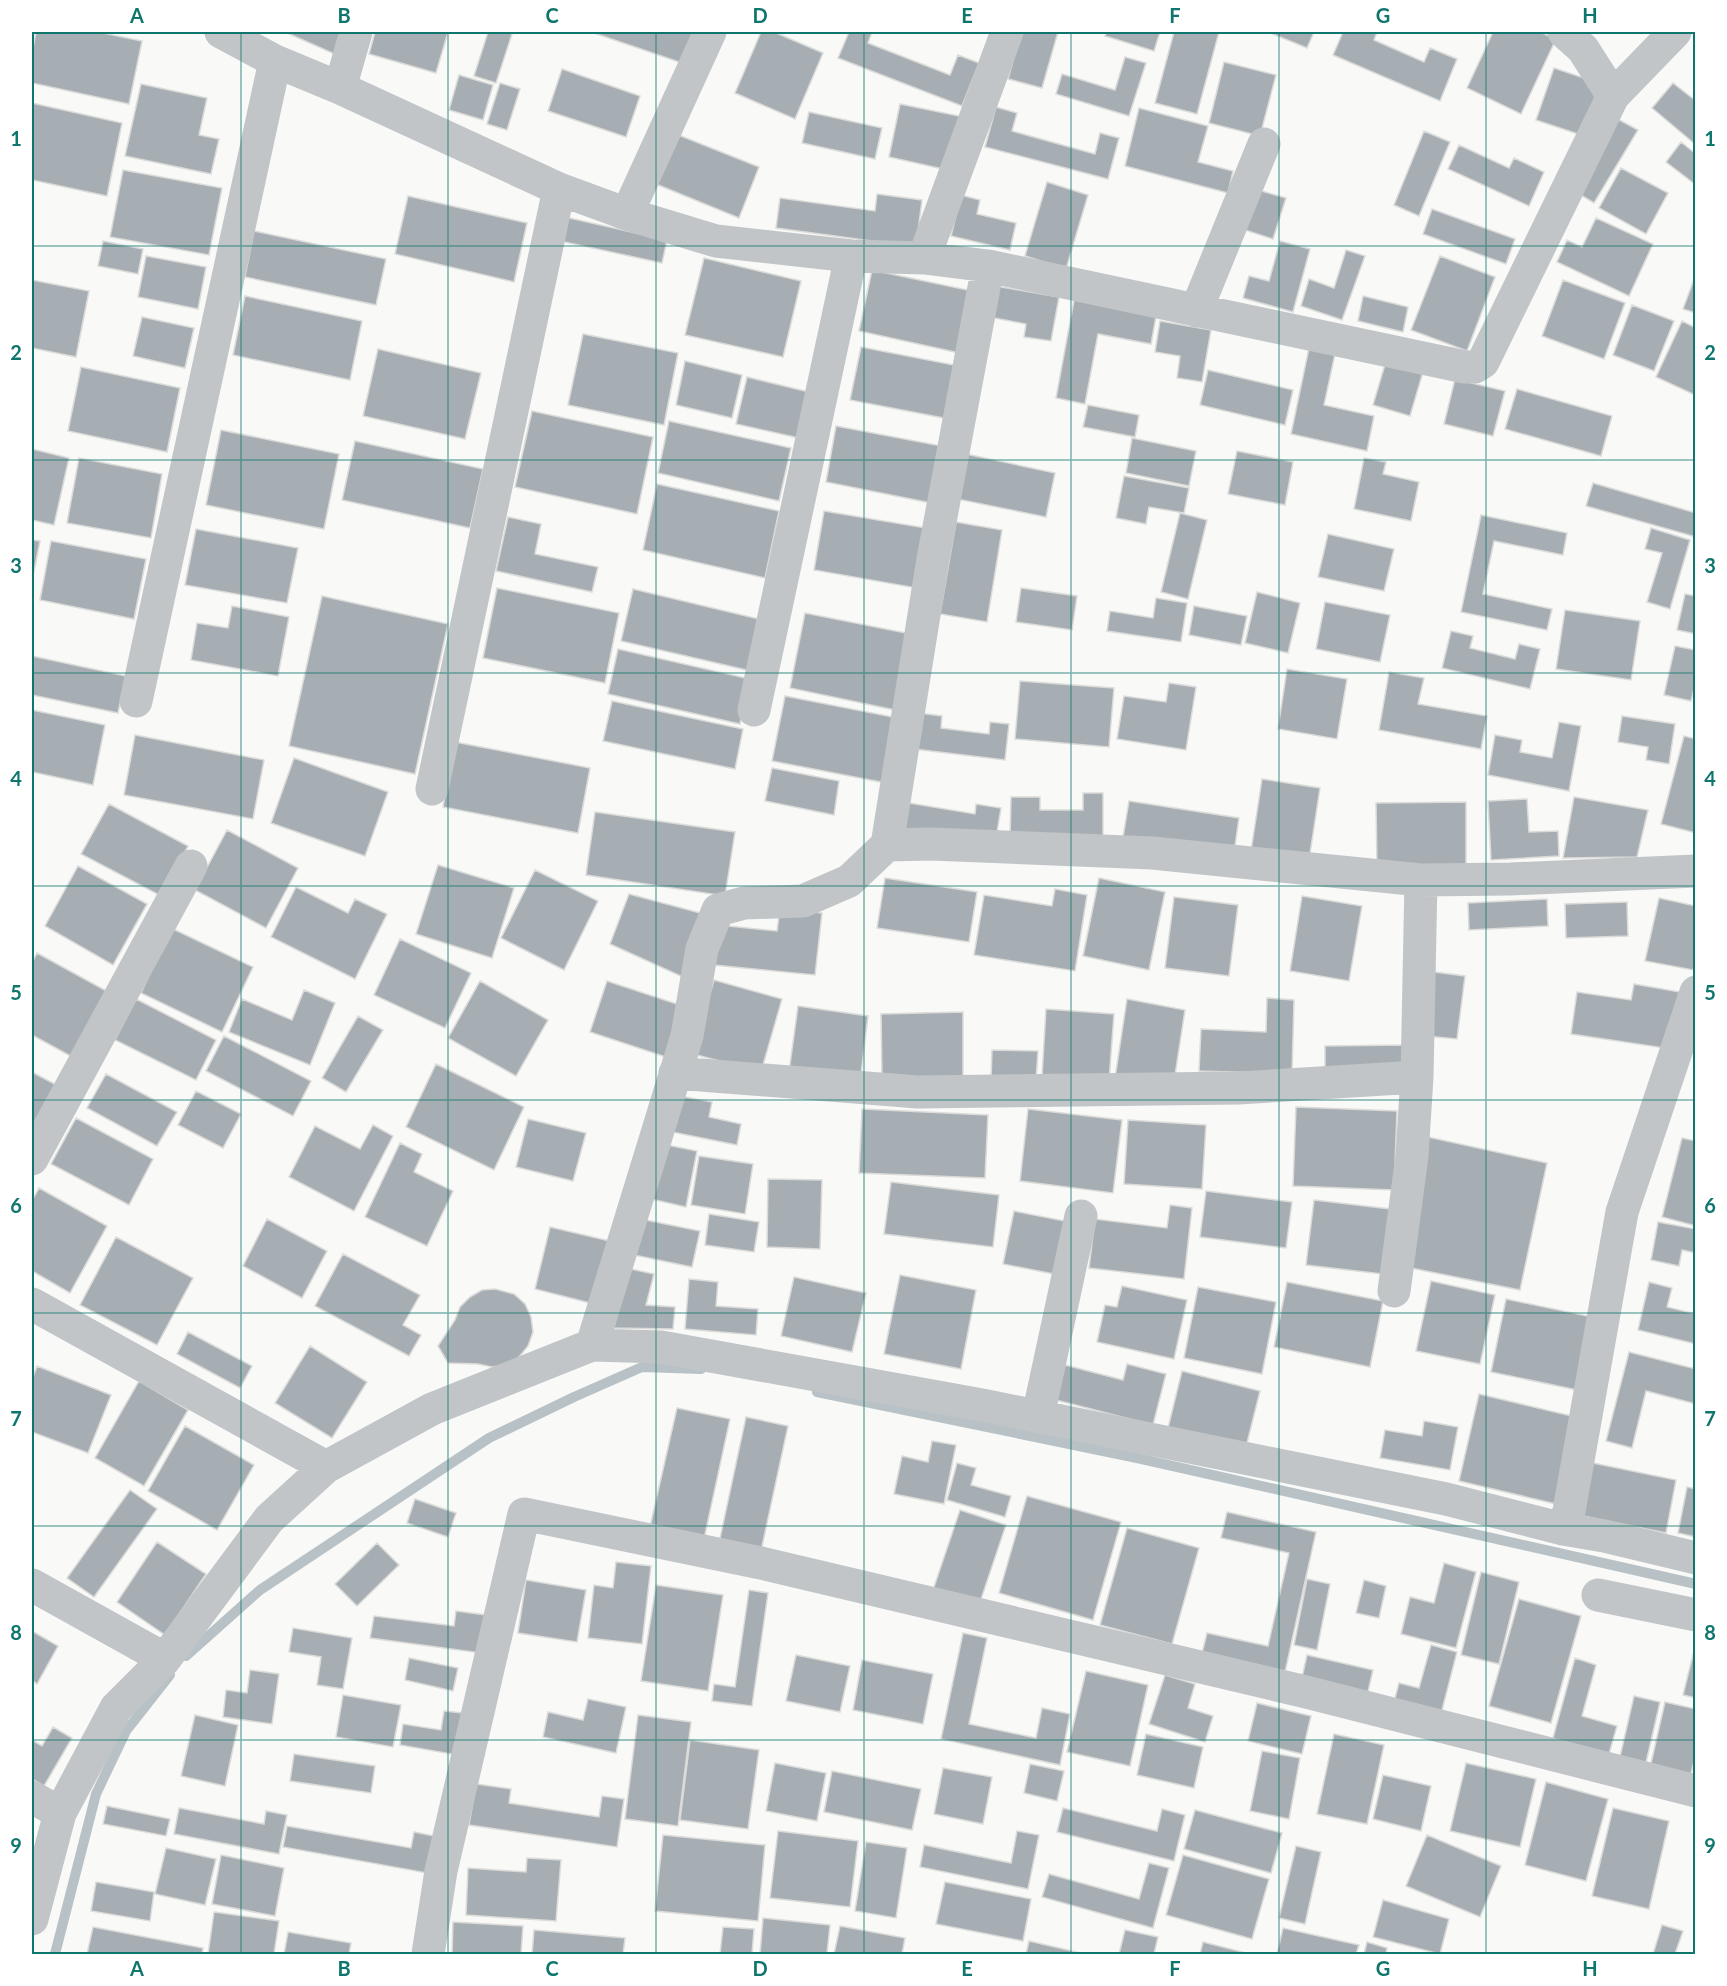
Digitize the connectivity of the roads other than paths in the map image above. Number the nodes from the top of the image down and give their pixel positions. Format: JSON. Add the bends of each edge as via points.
{"nodes":[{"id":1,"x":221,"y":32,"type":"edge"},
{"id":2,"x":356,"y":32,"type":"edge"},
{"id":3,"x":710,"y":32,"type":"edge"},
{"id":4,"x":1007,"y":32,"type":"edge"},
{"id":5,"x":1564,"y":32,"type":"edge"},
{"id":6,"x":1675,"y":32,"type":"edge"},
{"id":7,"x":275,"y":61,"type":"junction"},
{"id":8,"x":340,"y":88,"type":"junction"},
{"id":9,"x":1614,"y":96,"type":"junction"},
{"id":10,"x":1264,"y":144,"type":"dead end"},
{"id":11,"x":559,"y":189,"type":"junction"},
{"id":12,"x":627,"y":214,"type":"junction"},
{"id":13,"x":851,"y":256,"type":"junction"},
{"id":14,"x":924,"y":258,"type":"junction"},
{"id":15,"x":988,"y":266,"type":"junction"},
{"id":16,"x":1196,"y":310,"type":"junction"},
{"id":17,"x":136,"y":701,"type":"dead end"},
{"id":18,"x":754,"y":710,"type":"dead end"},
{"id":19,"x":432,"y":789,"type":"dead end"},
{"id":20,"x":887,"y":845,"type":"junction"},
{"id":21,"x":191,"y":866,"type":"dead end"},
{"id":22,"x":1695,"y":871,"type":"edge"},
{"id":23,"x":1421,"y":880,"type":"junction"},
{"id":24,"x":1695,"y":992,"type":"edge"},
{"id":25,"x":675,"y":1073,"type":"junction"},
{"id":26,"x":1417,"y":1077,"type":"junction"},
{"id":27,"x":32,"y":1159,"type":"edge"},
{"id":28,"x":1081,"y":1216,"type":"dead end"},
{"id":29,"x":1394,"y":1291,"type":"dead end"},
{"id":30,"x":32,"y":1304,"type":"edge"},
{"id":31,"x":592,"y":1345,"type":"junction"},
{"id":32,"x":1038,"y":1416,"type":"junction"},
{"id":33,"x":326,"y":1467,"type":"junction"},
{"id":34,"x":1563,"y":1529,"type":"junction"},
{"id":35,"x":1695,"y":1558,"type":"edge"},
{"id":36,"x":32,"y":1586,"type":"edge"},
{"id":37,"x":1598,"y":1595,"type":"dead end"},
{"id":38,"x":1695,"y":1615,"type":"edge"},
{"id":39,"x":165,"y":1659,"type":"junction"},
{"id":40,"x":1695,"y":1791,"type":"edge"},
{"id":41,"x":32,"y":1797,"type":"edge"},
{"id":42,"x":60,"y":1813,"type":"junction"},
{"id":43,"x":32,"y":1919,"type":"edge"},
{"id":44,"x":428,"y":1954,"type":"edge"}],
"edges":[{"from":1,"to":7,"type":"street"},
{"from":2,"to":8,"type":"street"},
{"from":3,"to":12,"type":"street"},
{"from":4,"to":14,"type":"street"},
{"from":5,"to":9,"type":"street","via":[[1584,49]]},
{"from":6,"to":9,"type":"street"},
{"from":7,"to":8,"type":"street"},
{"from":7,"to":17,"type":"street"},
{"from":8,"to":11,"type":"street"},
{"from":9,"to":16,"type":"street","via":[[1483,362],[1475,367]]},
{"from":10,"to":16,"type":"street"},
{"from":11,"to":12,"type":"street"},
{"from":11,"to":19,"type":"street"},
{"from":12,"to":13,"type":"street","via":[[716,241]]},
{"from":13,"to":14,"type":"street"},
{"from":13,"to":18,"type":"street"},
{"from":14,"to":15,"type":"street"},
{"from":15,"to":16,"type":"street"},
{"from":15,"to":20,"type":"street","via":[[933,559]]},
{"from":20,"to":23,"type":"street","via":[[1152,853]]},
{"from":20,"to":25,"type":"street","via":[[849,882],[803,901],[744,903],[718,910],[702,949],[687,1036]]},
{"from":21,"to":27,"type":"street"},
{"from":22,"to":23,"type":"street"},
{"from":23,"to":26,"type":"street"},
{"from":24,"to":34,"type":"street","via":[[1622,1212]]},
{"from":25,"to":26,"type":"street","via":[[918,1092],[1238,1088]]},
{"from":25,"to":31,"type":"street"},
{"from":26,"to":29,"type":"street","via":[[1412,1156]]},
{"from":28,"to":32,"type":"street"},
{"from":30,"to":33,"type":"street"},
{"from":31,"to":32,"type":"street","via":[[662,1347]]},
{"from":31,"to":33,"type":"street","via":[[432,1409]]},
{"from":32,"to":34,"type":"street","via":[[1446,1499]]},
{"from":33,"to":39,"type":"street","via":[[269,1519]]},
{"from":34,"to":35,"type":"street"},
{"from":36,"to":39,"type":"street"},
{"from":37,"to":38,"type":"street"},
{"from":39,"to":42,"type":"street","via":[[116,1708]]},
{"from":40,"to":44,"type":"street","via":[[1290,1688],[761,1563],[524,1514],[441,1871]]},
{"from":41,"to":42,"type":"street"},
{"from":42,"to":43,"type":"street"}]}
